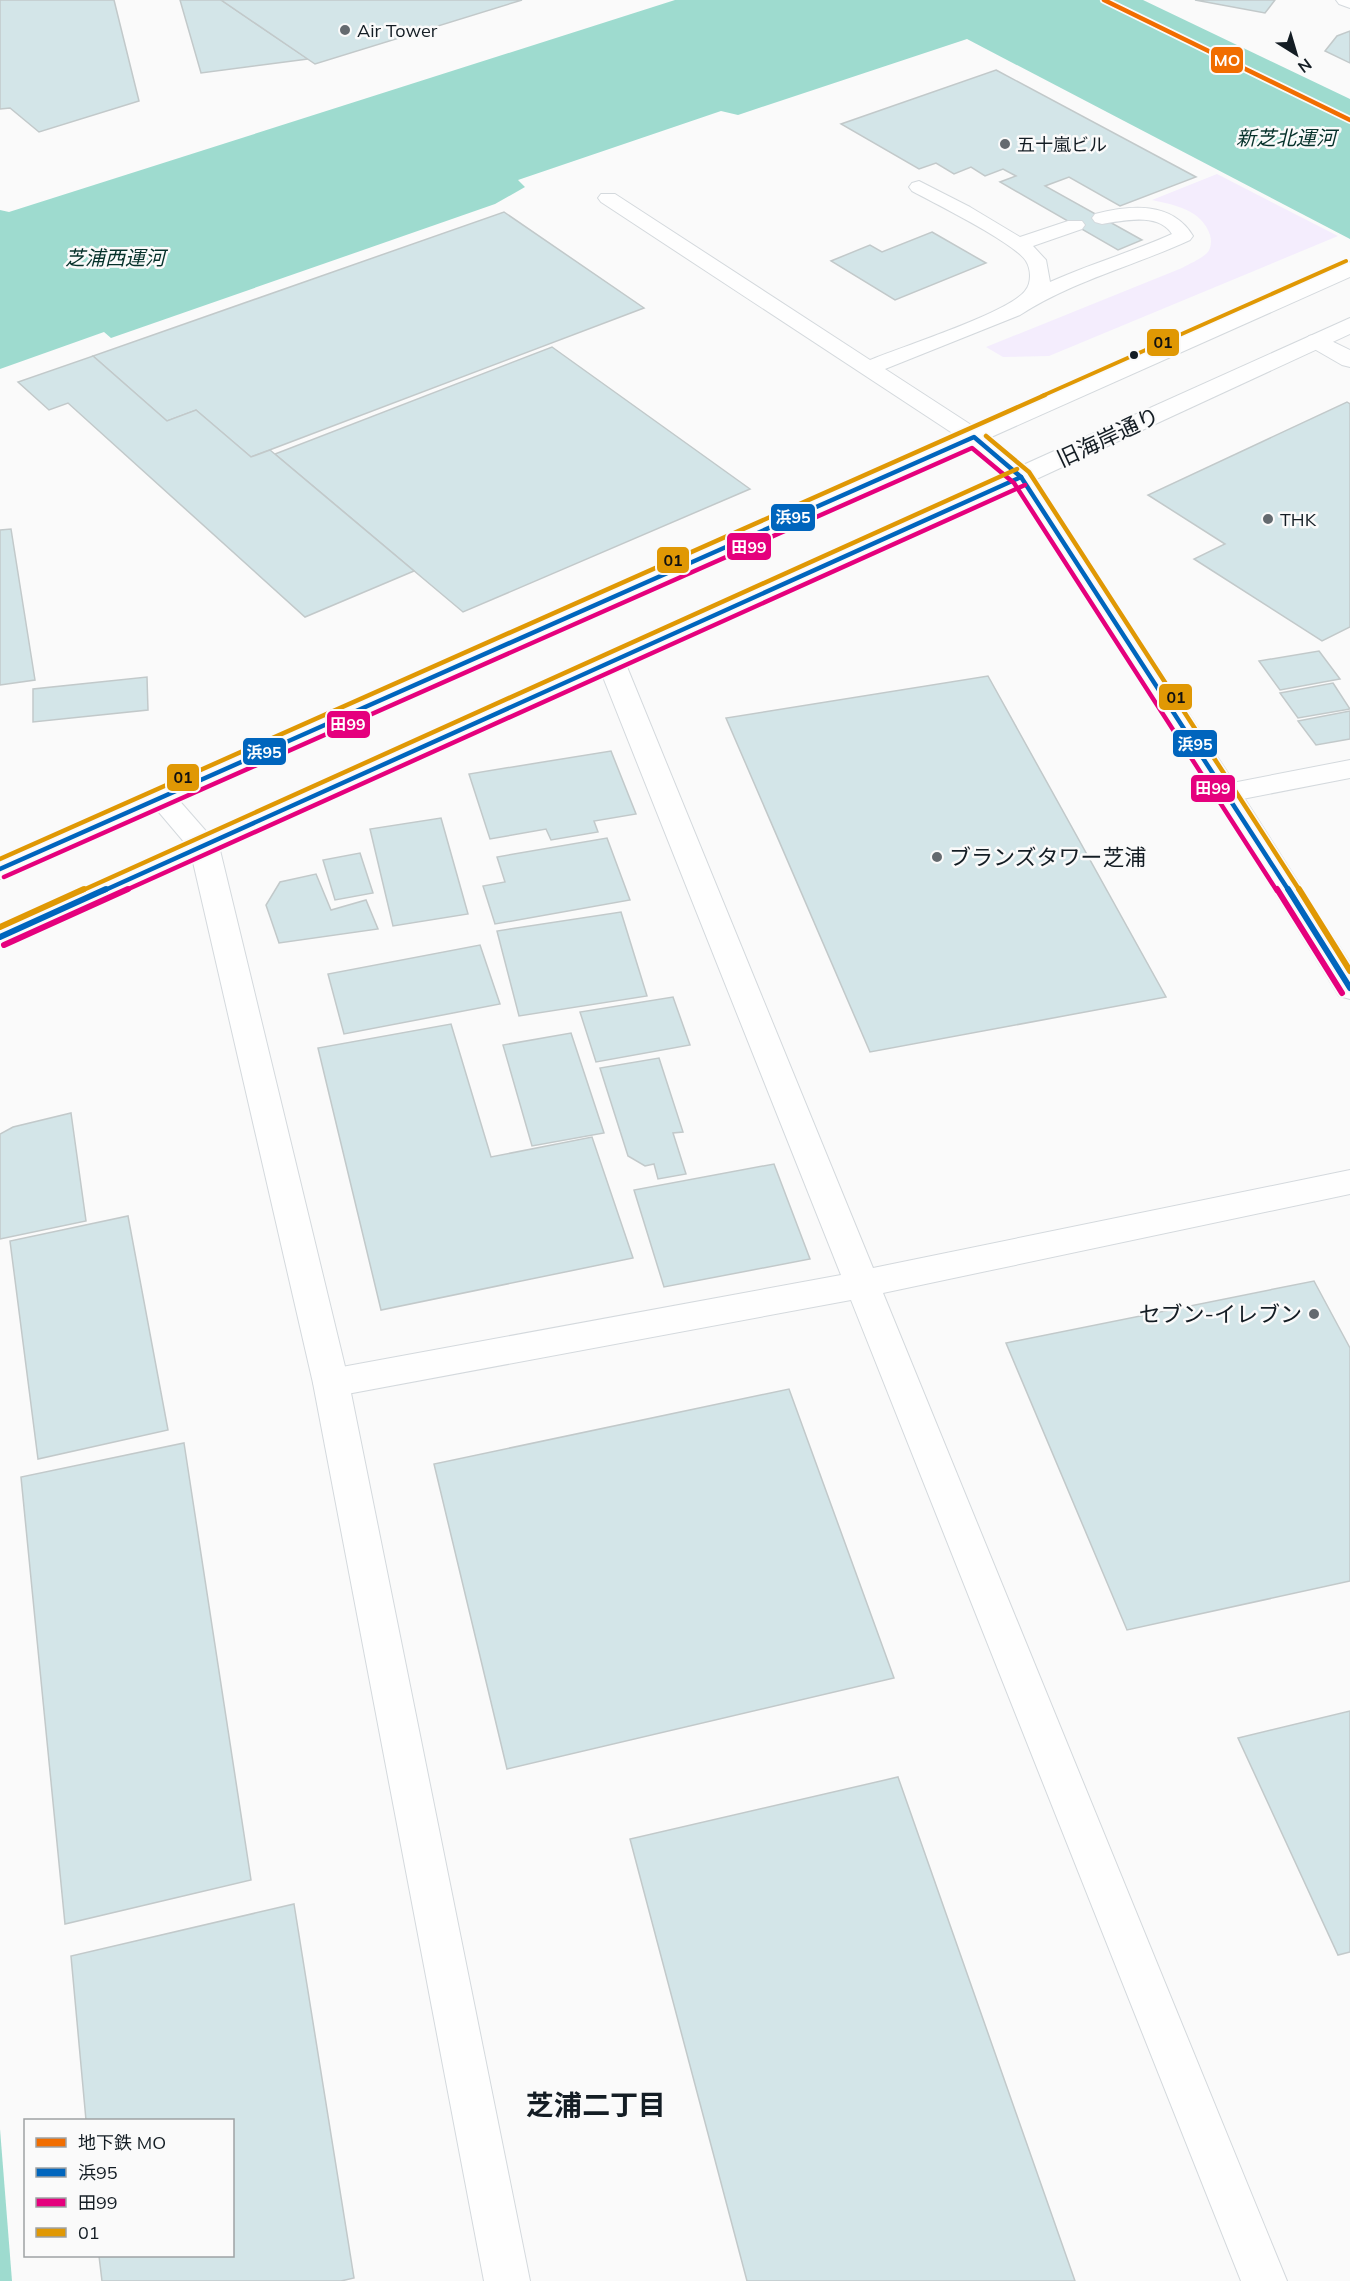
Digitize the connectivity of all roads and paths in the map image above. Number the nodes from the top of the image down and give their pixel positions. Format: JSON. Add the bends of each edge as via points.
{"nodes":[{"id":1,"x":1346,"y":0,"type":"edge"},
{"id":2,"x":1350,"y":2,"type":"edge"},
{"id":3,"x":919,"y":187,"type":"dead end"},
{"id":4,"x":608,"y":198,"type":"dead end"},
{"id":5,"x":1102,"y":218,"type":"dead end"},
{"id":6,"x":1075,"y":225,"type":"dead end"},
{"id":7,"x":1018,"y":244,"type":"junction"},
{"id":8,"x":1350,"y":269,"type":"edge"},
{"id":9,"x":1034,"y":297,"type":"junction"},
{"id":10,"x":1350,"y":326,"type":"edge"},
{"id":11,"x":1317,"y":341,"type":"junction"},
{"id":12,"x":1350,"y":360,"type":"edge"},
{"id":13,"x":868,"y":368,"type":"junction"},
{"id":14,"x":974,"y":437,"type":"junction"},
{"id":15,"x":1021,"y":477,"type":"junction"},
{"id":16,"x":611,"y":662,"type":"junction"},
{"id":17,"x":1350,"y":769,"type":"edge"},
{"id":18,"x":1227,"y":793,"type":"junction"},
{"id":19,"x":160,"y":797,"type":"junction"},
{"id":20,"x":204,"y":846,"type":"junction"},
{"id":21,"x":0,"y":869,"type":"edge"},
{"id":22,"x":0,"y":937,"type":"edge"},
{"id":23,"x":1350,"y":988,"type":"edge"},
{"id":24,"x":1350,"y":1182,"type":"edge"},
{"id":25,"x":862,"y":1284,"type":"junction"},
{"id":26,"x":331,"y":1383,"type":"junction"},
{"id":27,"x":507,"y":2281,"type":"edge"},
{"id":28,"x":1264,"y":2281,"type":"edge"}],
"edges":[{"from":1,"to":2,"type":"street"},
{"from":3,"to":7,"type":"lane"},
{"from":4,"to":13,"type":"lane"},
{"from":5,"to":9,"type":"lane","via":[[1162,216],[1179,227],[1182,236]]},
{"from":6,"to":7,"type":"lane"},
{"from":7,"to":9,"type":"lane","via":[[1036,258],[1039,286]]},
{"from":8,"to":14,"type":"street"},
{"from":9,"to":13,"type":"lane","via":[[1013,311]]},
{"from":10,"to":11,"type":"street","name":"旧海岸通り"},
{"from":11,"to":12,"type":"street"},
{"from":11,"to":15,"type":"street","name":"旧海岸通り"},
{"from":13,"to":14,"type":"lane"},
{"from":14,"to":15,"type":"street"},
{"from":14,"to":19,"type":"street"},
{"from":15,"to":16,"type":"street","name":"旧海岸通り"},
{"from":15,"to":18,"type":"street"},
{"from":16,"to":20,"type":"street","name":"旧海岸通り"},
{"from":16,"to":25,"type":"street"},
{"from":17,"to":18,"type":"street"},
{"from":18,"to":23,"type":"street"},
{"from":19,"to":20,"type":"street"},
{"from":19,"to":21,"type":"street"},
{"from":20,"to":22,"type":"street","name":"旧海岸通り"},
{"from":20,"to":26,"type":"street"},
{"from":24,"to":25,"type":"street"},
{"from":25,"to":26,"type":"street"},
{"from":25,"to":28,"type":"street"},
{"from":26,"to":27,"type":"street"}]}
